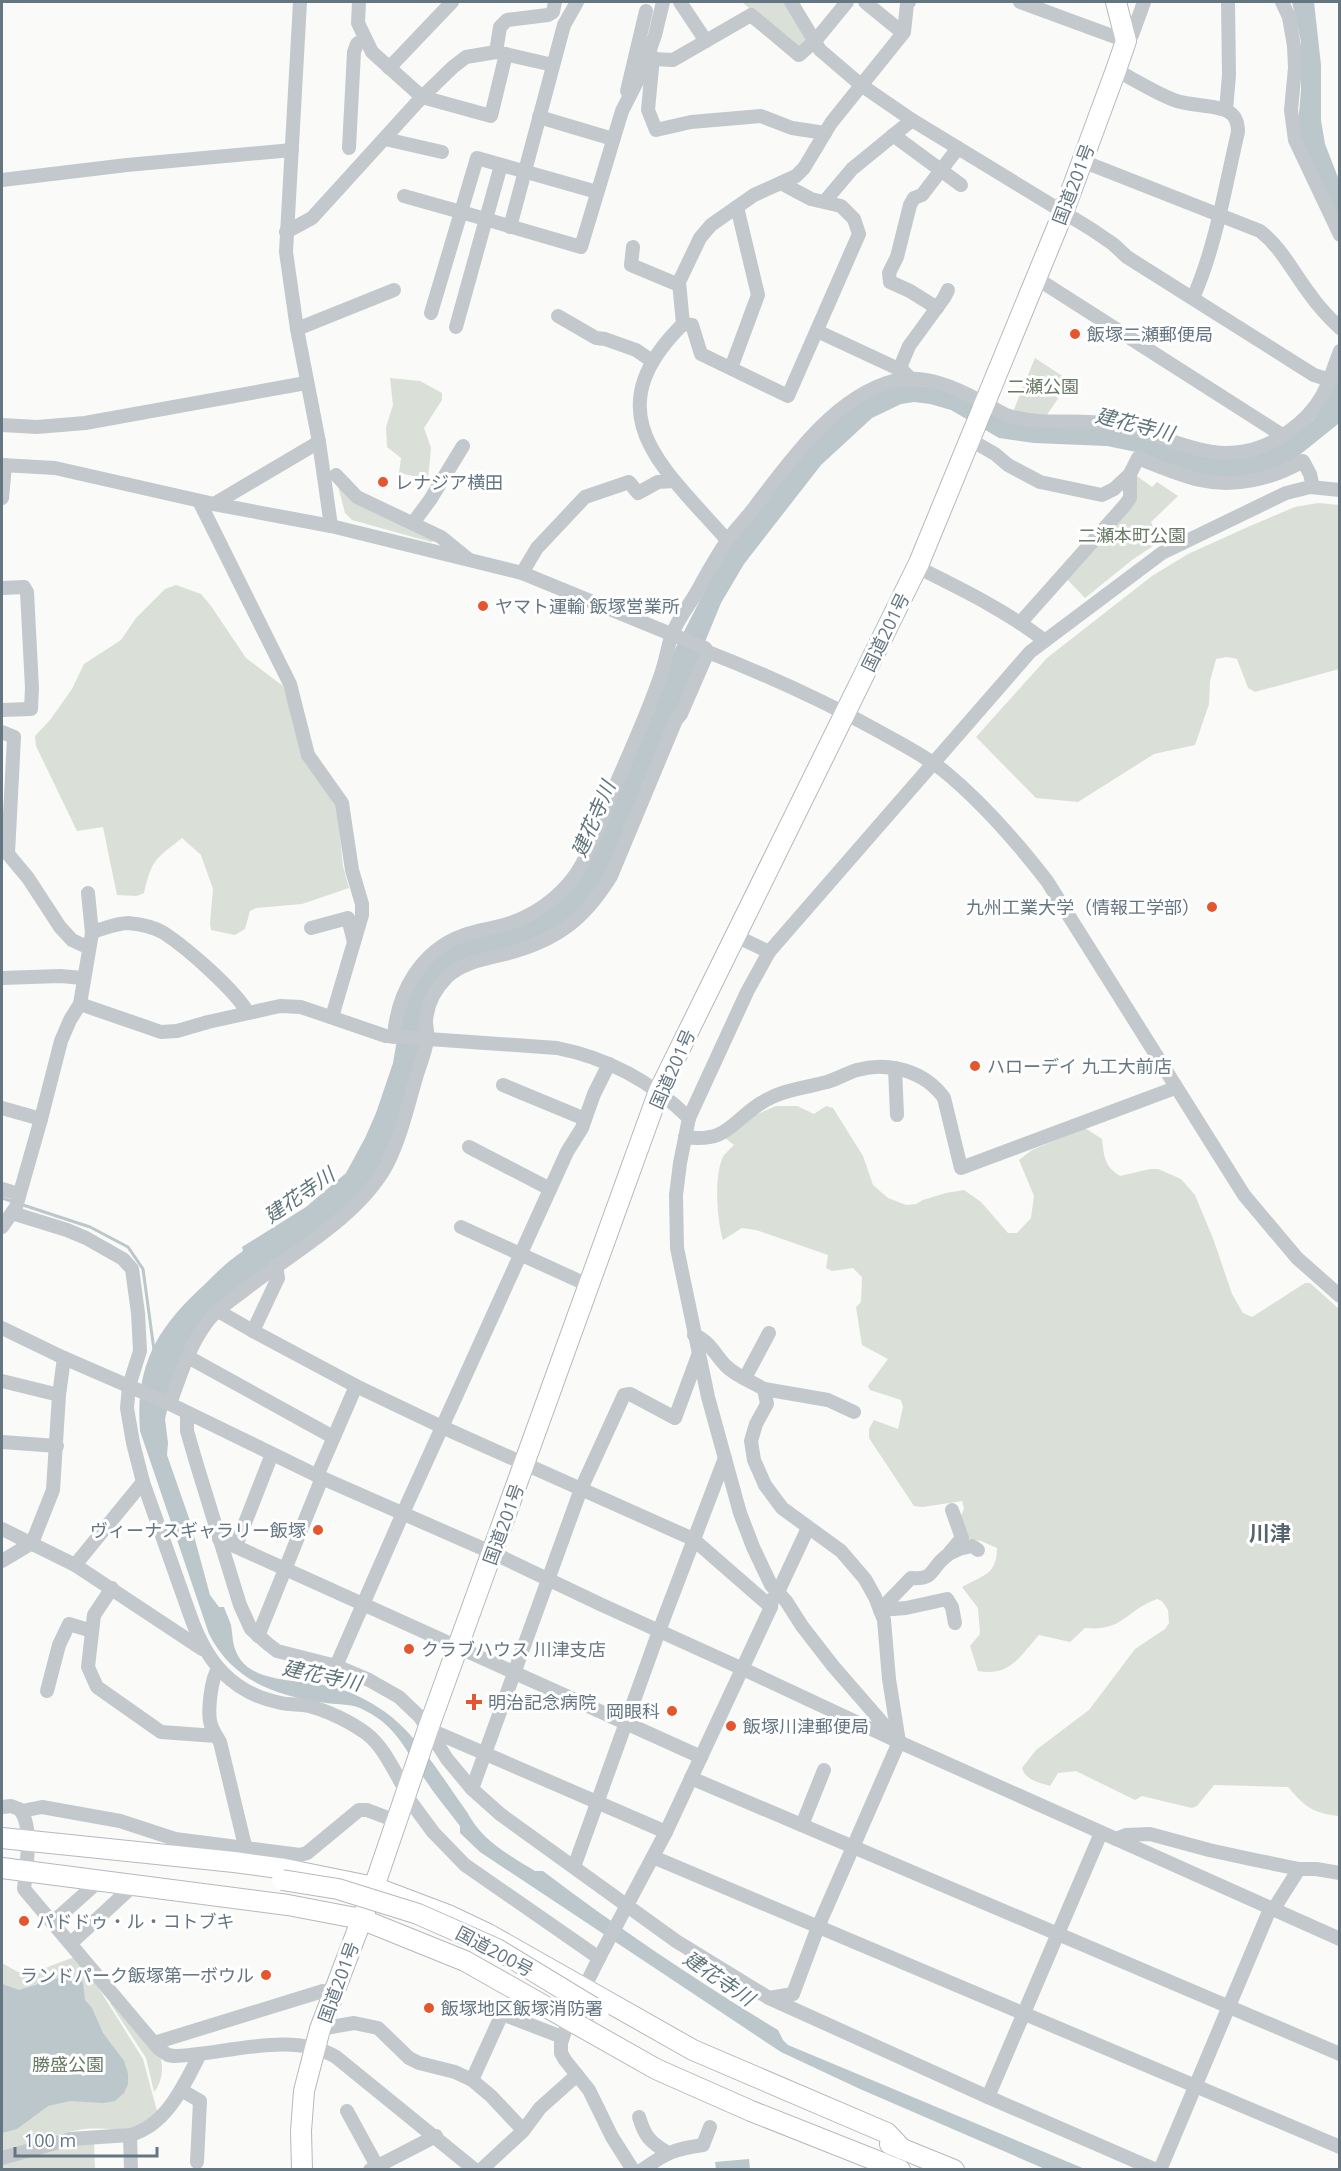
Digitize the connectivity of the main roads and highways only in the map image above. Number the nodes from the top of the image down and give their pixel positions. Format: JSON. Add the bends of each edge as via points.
{"nodes":[{"id":1,"x":1116,"y":2,"type":"edge"},
{"id":2,"x":2,"y":1838,"type":"edge"},
{"id":3,"x":2,"y":1847,"type":"edge"},
{"id":4,"x":2,"y":1861,"type":"edge"},
{"id":5,"x":26,"y":1862,"type":"junction"},
{"id":6,"x":2,"y":1868,"type":"edge"},
{"id":7,"x":374,"y":1887,"type":"junction"},
{"id":8,"x":362,"y":1919,"type":"junction"},
{"id":9,"x":595,"y":2015,"type":"junction"},
{"id":10,"x":902,"y":2150,"type":"junction"},
{"id":11,"x":302,"y":2169,"type":"edge"},
{"id":12,"x":900,"y":2169,"type":"edge"},
{"id":13,"x":919,"y":2169,"type":"edge"},
{"id":14,"x":954,"y":2169,"type":"edge"}],
"edges":[{"from":1,"to":7,"type":"highway","name":"国道201号","via":[[1126,41],[1063,213],[917,567],[659,1091]]},
{"from":2,"to":5,"type":"highway"},
{"from":3,"to":5,"type":"highway","name":"国道200号"},
{"from":4,"to":5,"type":"highway","name":"国道200号"},
{"from":5,"to":6,"type":"highway"},
{"from":5,"to":7,"type":"highway","via":[[285,1869]]},
{"from":5,"to":8,"type":"highway","via":[[99,1881],[288,1905]]},
{"from":5,"to":9,"type":"highway","name":"国道200号","bridge":true,"via":[[338,1888],[437,1922],[497,1949]]},
{"from":7,"to":8,"type":"highway","name":"国道201号"},
{"from":7,"to":10,"type":"highway","via":[[488,1934],[693,2050],[887,2133]]},
{"from":8,"to":11,"type":"highway","name":"国道201号","via":[[318,2038],[304,2091]]},
{"from":8,"to":12,"type":"highway","via":[[465,1961],[566,2028],[761,2115]]},
{"from":9,"to":10,"type":"highway","name":"国道200号","via":[[739,2082]]},
{"from":9,"to":13,"type":"highway","name":"国道200号","via":[[656,2057]]},
{"from":10,"to":14,"type":"highway","name":"国道200号"}]}
